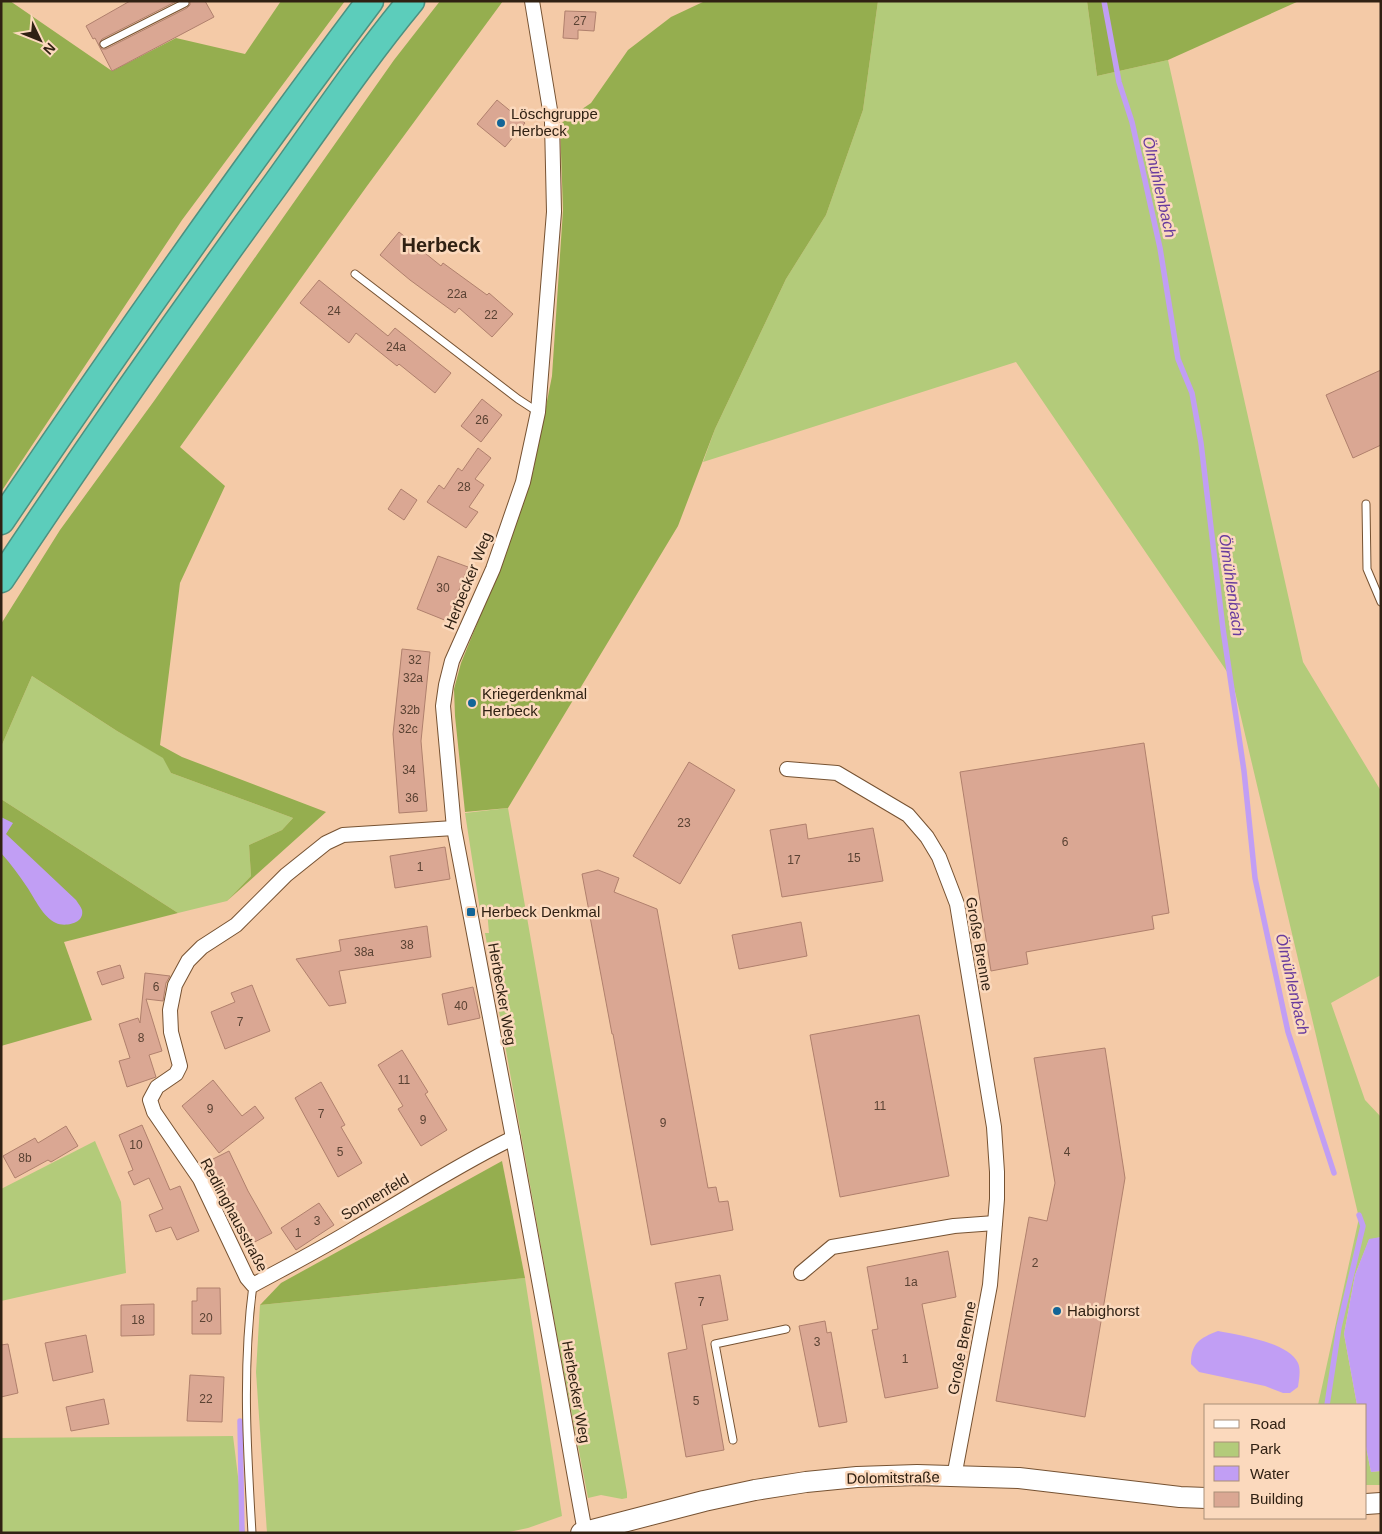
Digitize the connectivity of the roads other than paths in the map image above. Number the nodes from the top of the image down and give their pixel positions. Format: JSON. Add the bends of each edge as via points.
{"nodes":[{"id":1,"x":184,"y":1,"type":"edge"},
{"id":2,"x":370,"y":1,"type":"edge"},
{"id":3,"x":411,"y":1,"type":"edge"},
{"id":4,"x":532,"y":1,"type":"edge"},
{"id":5,"x":104,"y":44,"type":"dead end"},
{"id":6,"x":355,"y":274,"type":"dead end"},
{"id":7,"x":538,"y":412,"type":"junction"},
{"id":8,"x":1366,"y":504,"type":"dead end"},
{"id":9,"x":1,"y":521,"type":"edge"},
{"id":10,"x":1,"y":579,"type":"edge"},
{"id":11,"x":1381,"y":602,"type":"edge"},
{"id":12,"x":787,"y":769,"type":"dead end"},
{"id":13,"x":454,"y":828,"type":"junction"},
{"id":14,"x":513,"y":1138,"type":"junction"},
{"id":15,"x":995,"y":1223,"type":"junction"},
{"id":16,"x":801,"y":1273,"type":"dead end"},
{"id":17,"x":253,"y":1285,"type":"junction"},
{"id":18,"x":786,"y":1329,"type":"dead end"},
{"id":19,"x":733,"y":1440,"type":"dead end"},
{"id":20,"x":954,"y":1477,"type":"junction"},
{"id":21,"x":1204,"y":1498,"type":"edge"},
{"id":22,"x":1381,"y":1503,"type":"edge"},
{"id":23,"x":1367,"y":1504,"type":"edge"},
{"id":24,"x":583,"y":1532,"type":"edge"},
{"id":25,"x":252,"y":1533,"type":"edge"}],
"edges":[{"from":1,"to":5,"type":"lane"},
{"from":2,"to":9,"type":"highway","via":[[183,256]]},
{"from":3,"to":10,"type":"highway","via":[[200,288]]},
{"from":4,"to":7,"type":"street","name":"Herbecker Weg","via":[[552,122],[554,212]]},
{"from":6,"to":7,"type":"lane"},
{"from":7,"to":13,"type":"street","name":"Herbecker Weg","via":[[523,482],[493,569],[452,661],[446,685],[443,706]]},
{"from":8,"to":11,"type":"lane","via":[[1367,568]]},
{"from":12,"to":15,"type":"street","name":"Große Brenne","via":[[837,773],[871,792],[908,815],[939,857],[958,904],[994,1127],[997,1172]]},
{"from":13,"to":14,"type":"street","name":"Herbecker Weg"},
{"from":13,"to":17,"type":"street","name":"Redlinghausstraße","via":[[343,835],[326,843],[312,852],[236,925],[202,947],[188,961],[175,985],[170,1010],[171,1032],[180,1066],[176,1074],[157,1087],[150,1100],[154,1112],[200,1179]]},
{"from":14,"to":17,"type":"street","name":"Sonnenfeld","via":[[474,1157]]},
{"from":14,"to":24,"type":"street","name":"Herbecker Weg"},
{"from":15,"to":16,"type":"street","via":[[954,1226],[832,1247]]},
{"from":15,"to":20,"type":"street","name":"Große Brenne","via":[[990,1285]]},
{"from":17,"to":25,"type":"lane","name":"Redlinghausstraße","via":[[248,1325],[246,1435]]},
{"from":18,"to":19,"type":"lane","via":[[714,1344]]},
{"from":20,"to":21,"type":"street","name":"Dolomitstraße","via":[[1020,1478]]},
{"from":20,"to":24,"type":"street","name":"Dolomitstraße","via":[[867,1476],[806,1482],[729,1495]]},
{"from":22,"to":23,"type":"street"}]}
